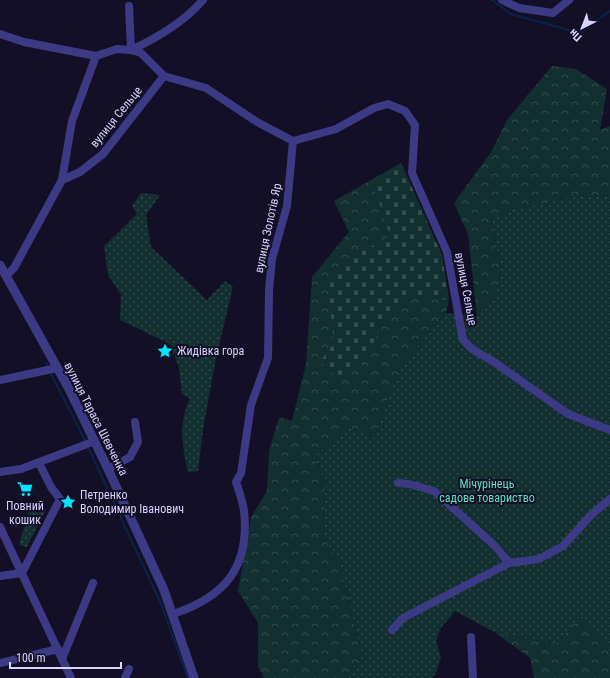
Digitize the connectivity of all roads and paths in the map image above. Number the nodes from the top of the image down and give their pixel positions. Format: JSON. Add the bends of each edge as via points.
{"nodes":[{"id":1,"x":203,"y":0,"type":"edge"},
{"id":2,"x":502,"y":0,"type":"edge"},
{"id":3,"x":569,"y":0,"type":"edge"},
{"id":4,"x":129,"y":6,"type":"dead end"},
{"id":5,"x":0,"y":34,"type":"edge"},
{"id":6,"x":131,"y":50,"type":"junction"},
{"id":7,"x":96,"y":56,"type":"junction"},
{"id":8,"x":164,"y":76,"type":"junction"},
{"id":9,"x":293,"y":140,"type":"junction"},
{"id":10,"x":62,"y":180,"type":"junction"},
{"id":11,"x":0,"y":265,"type":"edge"},
{"id":12,"x":6,"y":276,"type":"junction"},
{"id":13,"x":56,"y":368,"type":"junction"},
{"id":14,"x":0,"y":380,"type":"edge"},
{"id":15,"x":135,"y":422,"type":"dead end"},
{"id":16,"x":610,"y":430,"type":"edge"},
{"id":17,"x":95,"y":441,"type":"junction"},
{"id":18,"x":39,"y":462,"type":"junction"},
{"id":19,"x":108,"y":469,"type":"junction"},
{"id":20,"x":1,"y":474,"type":"edge"},
{"id":21,"x":398,"y":483,"type":"dead end"},
{"id":22,"x":610,"y":499,"type":"edge"},
{"id":23,"x":0,"y":527,"type":"edge"},
{"id":24,"x":509,"y":563,"type":"junction"},
{"id":25,"x":22,"y":573,"type":"junction"},
{"id":26,"x":0,"y":576,"type":"edge"},
{"id":27,"x":93,"y":583,"type":"dead end"},
{"id":28,"x":173,"y":614,"type":"junction"},
{"id":29,"x":392,"y":630,"type":"dead end"},
{"id":30,"x":471,"y":637,"type":"dead end"},
{"id":31,"x":58,"y":649,"type":"junction"},
{"id":32,"x":62,"y":659,"type":"junction"},
{"id":33,"x":0,"y":663,"type":"edge"},
{"id":34,"x":129,"y":669,"type":"dead end"},
{"id":35,"x":71,"y":678,"type":"edge"},
{"id":36,"x":125,"y":678,"type":"edge"},
{"id":37,"x":194,"y":678,"type":"edge"},
{"id":38,"x":473,"y":678,"type":"edge"}],
"edges":[{"from":1,"to":6,"type":"street","via":[[151,41]]},
{"from":2,"to":3,"type":"street","via":[[519,8],[553,13]]},
{"from":4,"to":6,"type":"street"},
{"from":5,"to":7,"type":"street","via":[[24,42]]},
{"from":6,"to":7,"type":"street","via":[[117,49]]},
{"from":6,"to":8,"type":"street","via":[[141,53]]},
{"from":7,"to":10,"type":"street","via":[[72,121]]},
{"from":8,"to":9,"type":"street","via":[[206,88],[257,122]]},
{"from":8,"to":10,"type":"street","name":"вулиця Сельце","via":[[103,154],[80,172]]},
{"from":9,"to":16,"type":"street","name":"вулиця Сельце","via":[[336,130],[374,108],[388,104],[405,111],[415,124],[412,173],[447,252],[463,340],[472,349],[568,414]]},
{"from":9,"to":28,"type":"street","name":"вулиця Золотів Яр","via":[[287,206],[272,259],[268,358],[251,405],[241,473],[236,482],[244,510],[244,543],[240,564],[224,586],[196,604]]},
{"from":10,"to":12,"type":"street","via":[[14,268]]},
{"from":11,"to":12,"type":"street","name":"вулиця Тараса Шевченка"},
{"from":12,"to":13,"type":"street","name":"вулиця Тараса Шевченка"},
{"from":13,"to":14,"type":"street"},
{"from":13,"to":17,"type":"street","name":"вулиця Тараса Шевченка"},
{"from":15,"to":19,"type":"street","via":[[138,442],[130,457]]},
{"from":17,"to":18,"type":"street"},
{"from":17,"to":19,"type":"street","name":"вулиця Тараса Шевченка"},
{"from":18,"to":20,"type":"street"},
{"from":18,"to":25,"type":"street","via":[[60,499]]},
{"from":19,"to":28,"type":"street","name":"вулиця Тараса Шевченка"},
{"from":21,"to":24,"type":"street","via":[[434,491],[495,546]]},
{"from":22,"to":24,"type":"street","via":[[591,515],[563,546],[539,559]]},
{"from":23,"to":25,"type":"street"},
{"from":24,"to":29,"type":"street","via":[[403,618]]},
{"from":25,"to":26,"type":"street"},
{"from":25,"to":31,"type":"street"},
{"from":27,"to":32,"type":"street"},
{"from":28,"to":37,"type":"street","name":"вулиця Тараса Шевченка"},
{"from":30,"to":38,"type":"street"},
{"from":31,"to":32,"type":"street"},
{"from":31,"to":33,"type":"street"},
{"from":32,"to":35,"type":"street"},
{"from":34,"to":36,"type":"street"}]}
